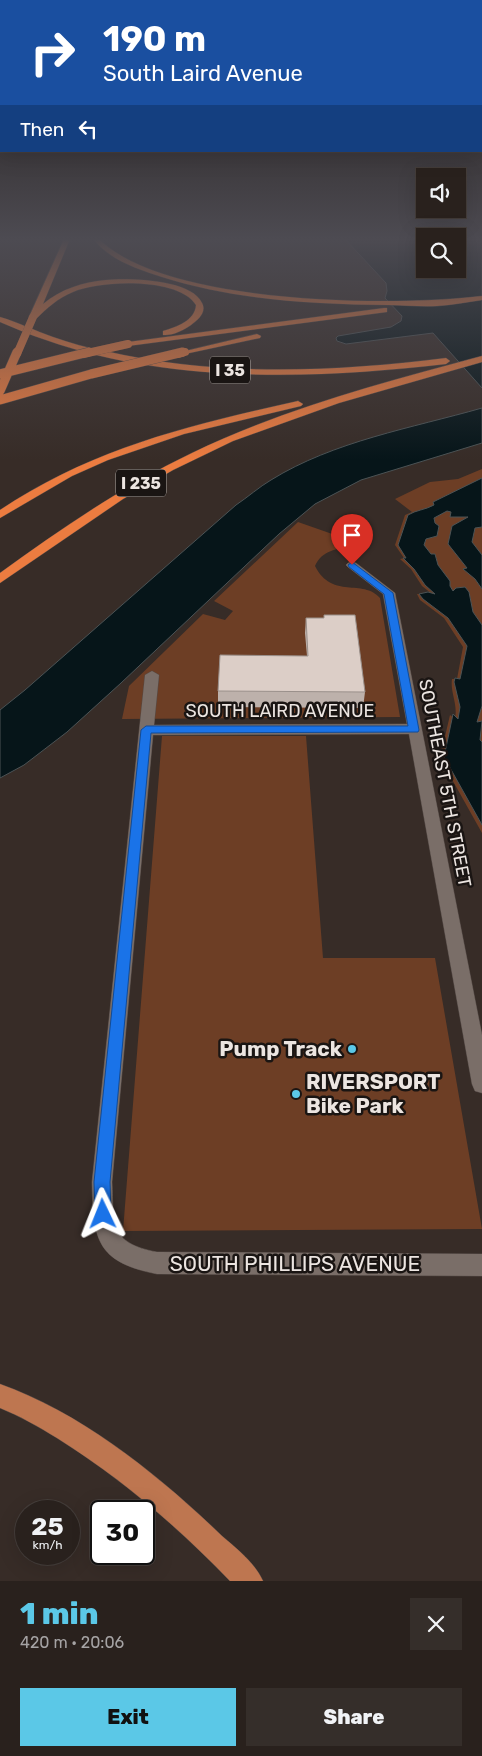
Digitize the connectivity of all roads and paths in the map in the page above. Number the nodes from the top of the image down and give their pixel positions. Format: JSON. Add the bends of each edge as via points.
{"nodes":[{"id":1,"x":35,"y":313,"type":"edge"},
{"id":2,"x":39,"y":313,"type":"edge"},
{"id":3,"x":199,"y":313,"type":"edge"},
{"id":4,"x":364,"y":313,"type":"edge"},
{"id":5,"x":334,"y":317,"type":"junction"},
{"id":6,"x":0,"y":318,"type":"edge"},
{"id":7,"x":33,"y":318,"type":"junction"},
{"id":8,"x":128,"y":344,"type":"junction"},
{"id":9,"x":482,"y":357,"type":"edge"},
{"id":10,"x":0,"y":374,"type":"edge"},
{"id":11,"x":392,"y":383,"type":"junction"},
{"id":12,"x":0,"y":391,"type":"edge"},
{"id":13,"x":0,"y":400,"type":"edge"},
{"id":14,"x":0,"y":515,"type":"edge"},
{"id":15,"x":352,"y":565,"type":"dead end"},
{"id":16,"x":0,"y":579,"type":"edge"},
{"id":17,"x":152,"y":675,"type":"dead end"},
{"id":18,"x":146,"y":730,"type":"junction"},
{"id":19,"x":414,"y":730,"type":"junction"},
{"id":20,"x":482,"y":1084,"type":"edge"},
{"id":21,"x":482,"y":1265,"type":"edge"},
{"id":22,"x":0,"y":1396,"type":"edge"},
{"id":23,"x":249,"y":1581,"type":"edge"}],
"edges":[{"from":1,"to":7,"type":"highway"},
{"from":2,"to":7,"type":"highway"},
{"from":3,"to":8,"type":"highway","via":[[184,327]]},
{"from":4,"to":5,"type":"highway"},
{"from":5,"to":8,"type":"highway"},
{"from":5,"to":13,"type":"highway","bridge":true},
{"from":6,"to":9,"type":"highway","number":"I 35","via":[[73,347],[143,361],[226,370],[342,371]]},
{"from":7,"to":12,"type":"highway","bridge":true},
{"from":8,"to":10,"type":"highway","bridge":true},
{"from":9,"to":11,"type":"highway","number":"I 235"},
{"from":11,"to":14,"type":"highway","via":[[282,407],[133,447],[72,472]]},
{"from":11,"to":16,"type":"highway","number":"I 235","via":[[297,412],[196,454],[100,508]]},
{"from":15,"to":19,"type":"street","name":"SOUTHEAST 5TH STREET","via":[[389,593]]},
{"from":17,"to":18,"type":"street"},
{"from":18,"to":19,"type":"street","name":"SOUTH LAIRD AVENUE"},
{"from":18,"to":21,"type":"street","name":"SOUTH PHILLIPS AVENUE","via":[[102,1182],[106,1234],[133,1258],[157,1263]]},
{"from":19,"to":20,"type":"street","name":"SOUTHEAST 5TH STREET"},
{"from":22,"to":23,"type":"main road","via":[[19,1402],[80,1437],[151,1488]]}]}
